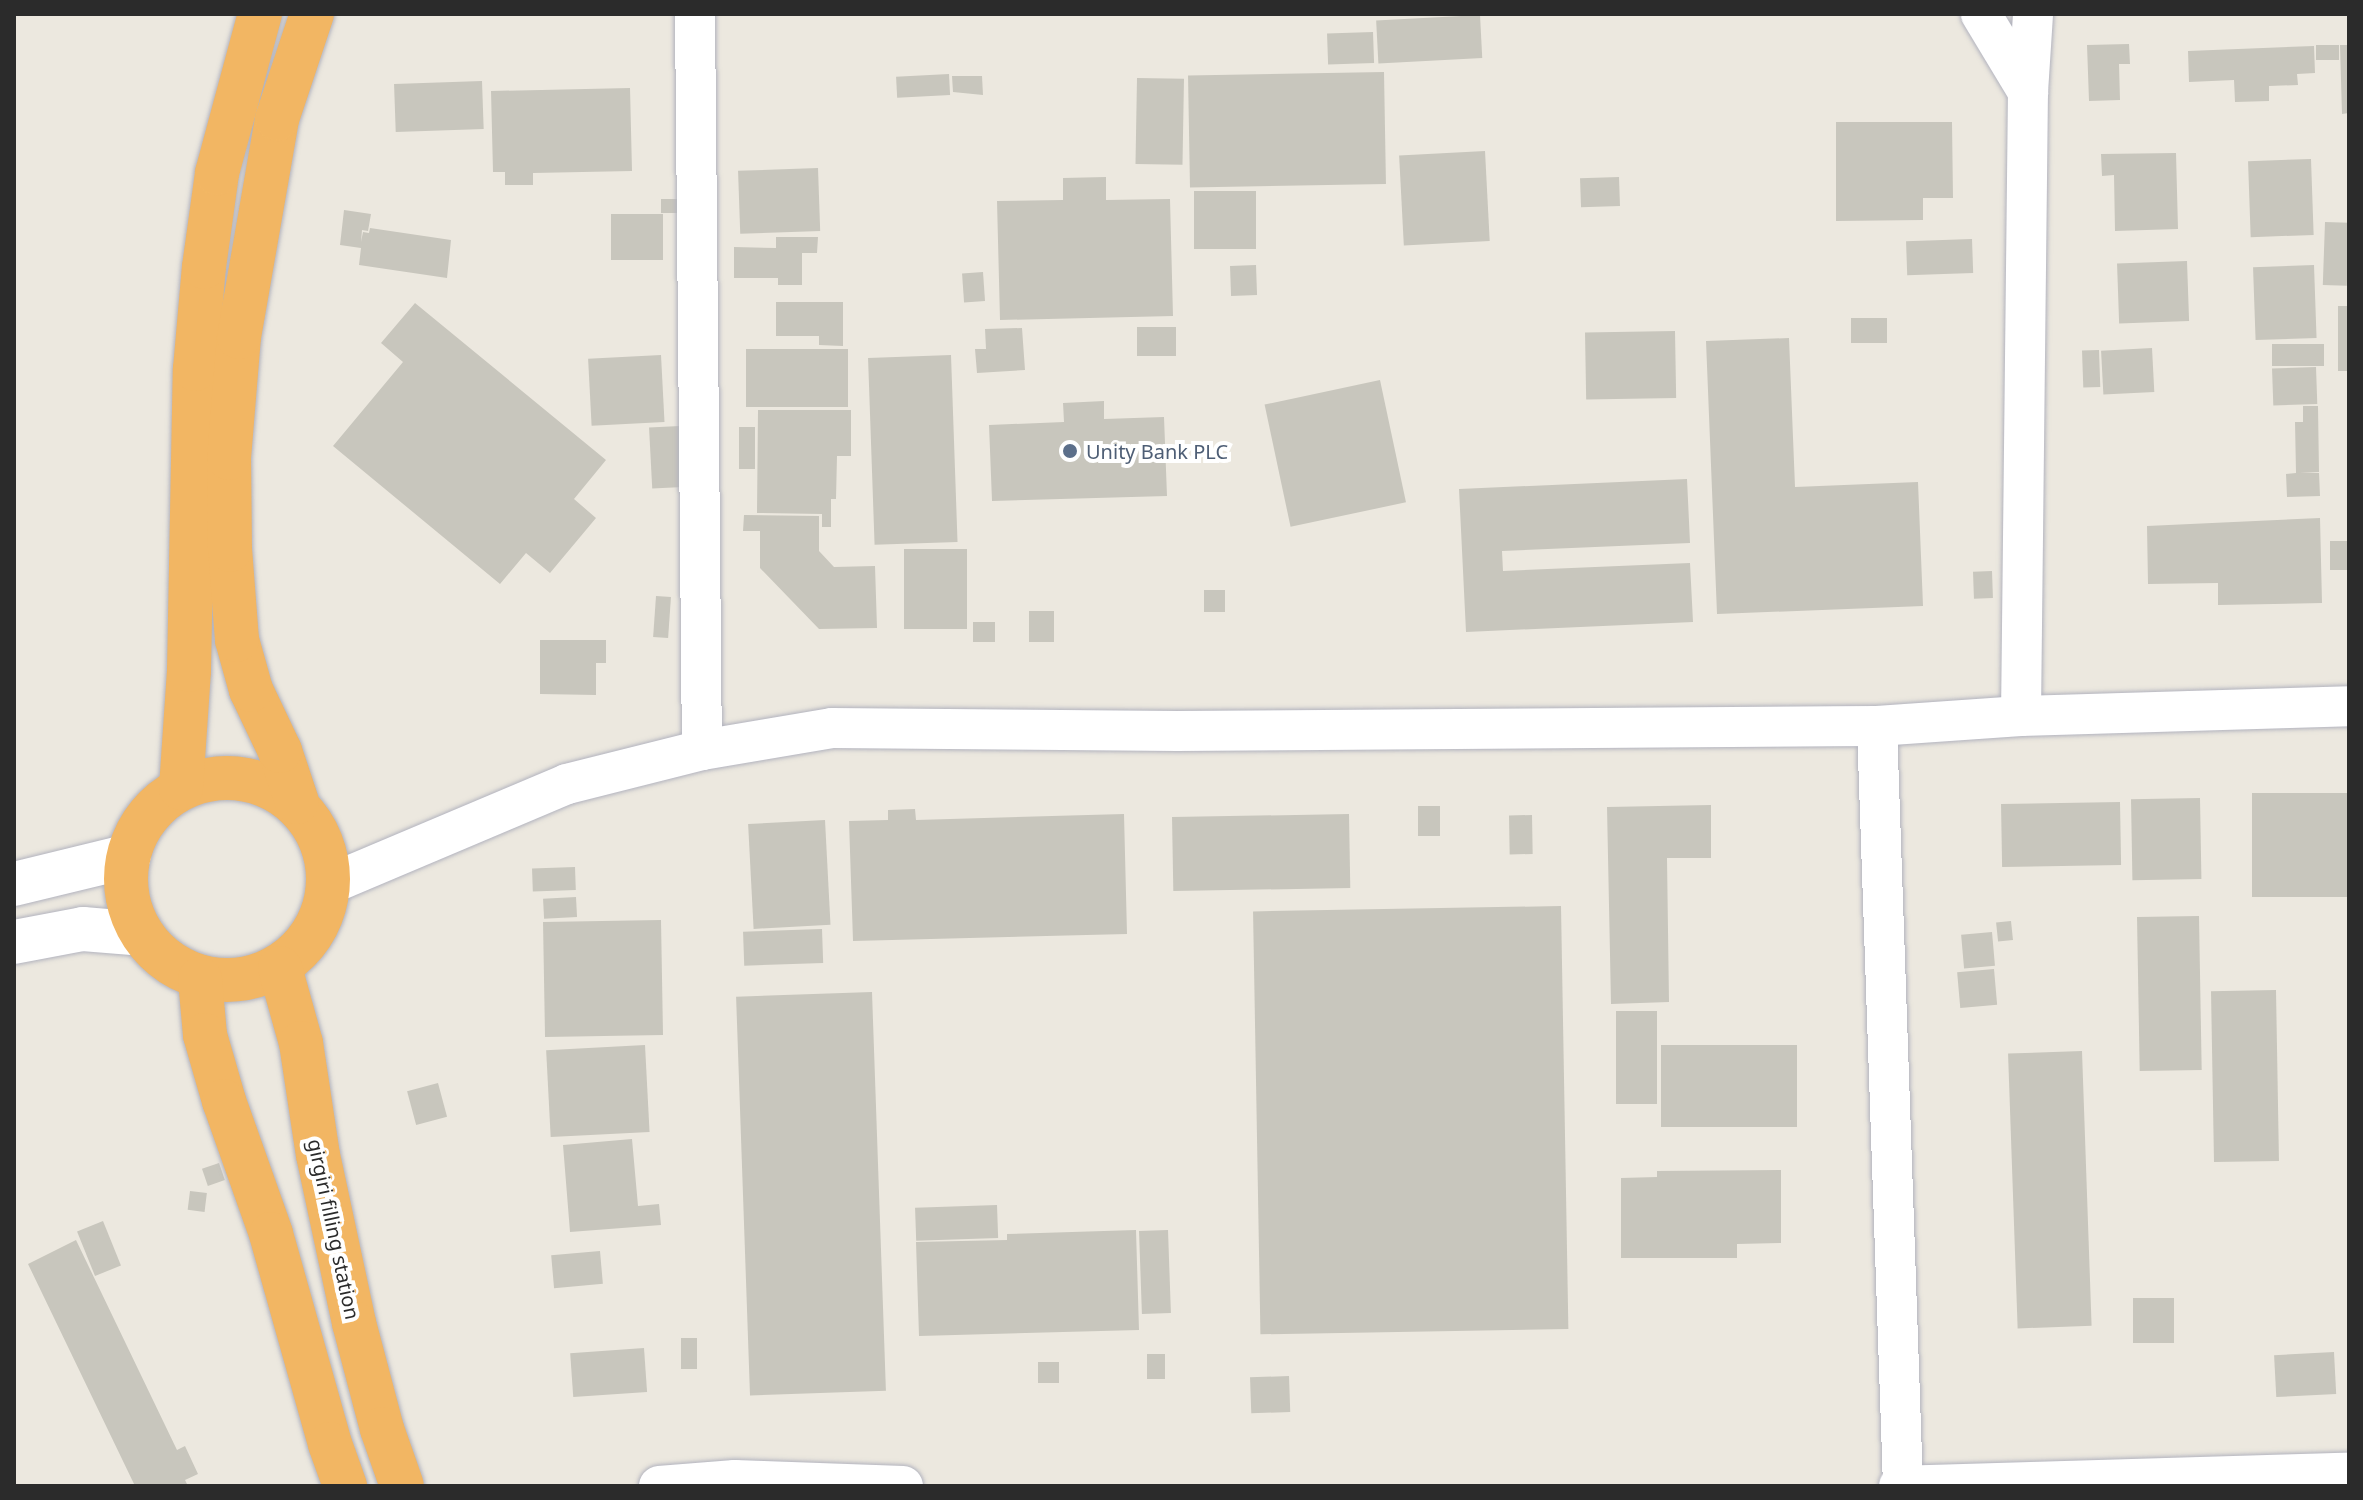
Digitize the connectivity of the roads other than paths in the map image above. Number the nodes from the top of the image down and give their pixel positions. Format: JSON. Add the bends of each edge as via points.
{"nodes":[{"id":1,"x":260,"y":14,"type":"edge"},
{"id":2,"x":312,"y":14,"type":"edge"},
{"id":3,"x":695,"y":14,"type":"edge"},
{"id":4,"x":1981,"y":14,"type":"edge"},
{"id":5,"x":2033,"y":14,"type":"edge"},
{"id":6,"x":2028,"y":92,"type":"junction"},
{"id":7,"x":2349,"y":706,"type":"edge"},
{"id":8,"x":2021,"y":716,"type":"junction"},
{"id":9,"x":1877,"y":726,"type":"junction"},
{"id":10,"x":702,"y":750,"type":"junction"},
{"id":11,"x":181,"y":788,"type":"junction"},
{"id":12,"x":297,"y":802,"type":"junction"},
{"id":13,"x":129,"y":856,"type":"junction"},
{"id":14,"x":14,"y":884,"type":"edge"},
{"id":15,"x":328,"y":885,"type":"junction"},
{"id":16,"x":142,"y":934,"type":"junction"},
{"id":17,"x":14,"y":942,"type":"edge"},
{"id":18,"x":280,"y":968,"type":"junction"},
{"id":19,"x":200,"y":979,"type":"junction"},
{"id":20,"x":2349,"y":1473,"type":"edge"},
{"id":21,"x":345,"y":1486,"type":"edge"},
{"id":22,"x":402,"y":1486,"type":"edge"},
{"id":23,"x":659,"y":1486,"type":"edge"},
{"id":24,"x":903,"y":1486,"type":"edge"},
{"id":25,"x":1901,"y":1486,"type":"edge"}],
"edges":[{"from":1,"to":11,"type":"highway","via":[[217,173],[204,267],[194,401],[189,670]]},
{"from":2,"to":12,"type":"highway","via":[[277,119],[239,337],[229,458],[237,640],[251,690]]},
{"from":3,"to":10,"type":"street"},
{"from":4,"to":6,"type":"street"},
{"from":5,"to":6,"type":"street"},
{"from":6,"to":8,"type":"street"},
{"from":7,"to":8,"type":"street"},
{"from":8,"to":9,"type":"street"},
{"from":9,"to":10,"type":"street","via":[[832,728]]},
{"from":9,"to":25,"type":"street"},
{"from":10,"to":15,"type":"street","via":[[567,784]]},
{"from":11,"to":12,"type":"highway","via":[[210,778],[241,778],[271,786]]},
{"from":11,"to":13,"type":"highway","via":[[154,808],[138,830]]},
{"from":12,"to":15,"type":"highway","via":[[315,826],[326,855]]},
{"from":13,"to":14,"type":"main road"},
{"from":13,"to":16,"type":"highway","via":[[128,896]]},
{"from":15,"to":18,"type":"highway","via":[[309,940]]},
{"from":16,"to":17,"type":"main road","via":[[83,929]]},
{"from":16,"to":19,"type":"highway","via":[[168,964]]},
{"from":18,"to":19,"type":"highway","via":[[241,982]]},
{"from":18,"to":22,"type":"highway","name":"girgiri filling station","via":[[301,1043],[350,1309]]},
{"from":19,"to":21,"type":"highway","via":[[205,1035],[271,1234]]},
{"from":20,"to":25,"type":"street"},
{"from":23,"to":24,"type":"street","via":[[735,1480]]}]}
